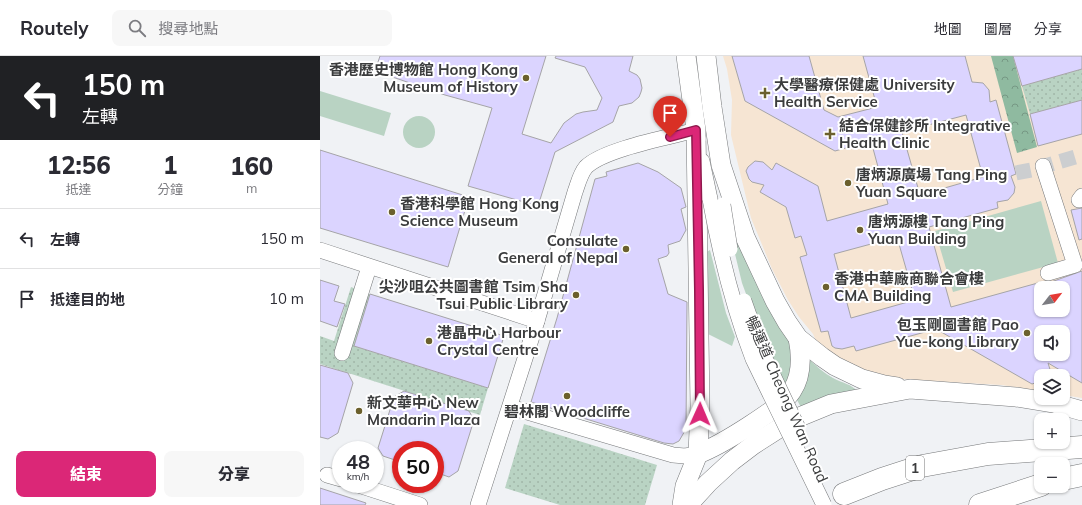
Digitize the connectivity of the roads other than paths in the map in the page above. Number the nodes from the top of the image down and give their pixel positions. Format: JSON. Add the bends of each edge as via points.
{"nodes":[{"id":1,"x":686,"y":56,"type":"edge"},
{"id":2,"x":706,"y":56,"type":"edge"},
{"id":3,"x":696,"y":130,"type":"junction"},
{"id":4,"x":721,"y":165,"type":"junction"},
{"id":5,"x":1043,"y":166,"type":"dead end"},
{"id":6,"x":716,"y":202,"type":"junction"},
{"id":7,"x":320,"y":250,"type":"edge"},
{"id":8,"x":369,"y":267,"type":"junction"},
{"id":9,"x":1048,"y":273,"type":"dead end"},
{"id":10,"x":537,"y":321,"type":"junction"},
{"id":11,"x":798,"y":338,"type":"junction"},
{"id":12,"x":342,"y":353,"type":"dead end"},
{"id":13,"x":910,"y":389,"type":"junction"},
{"id":14,"x":510,"y":407,"type":"junction"},
{"id":15,"x":1082,"y":411,"type":"edge"},
{"id":16,"x":1082,"y":447,"type":"edge"},
{"id":17,"x":698,"y":454,"type":"junction"},
{"id":18,"x":1082,"y":475,"type":"edge"},
{"id":19,"x":1070,"y":478,"type":"edge"},
{"id":20,"x":1034,"y":487,"type":"edge"},
{"id":21,"x":383,"y":493,"type":"edge"},
{"id":22,"x":840,"y":500,"type":"edge"},
{"id":23,"x":420,"y":505,"type":"edge"},
{"id":24,"x":478,"y":505,"type":"edge"},
{"id":25,"x":682,"y":505,"type":"edge"},
{"id":26,"x":688,"y":505,"type":"edge"},
{"id":27,"x":824,"y":505,"type":"edge"},
{"id":28,"x":980,"y":505,"type":"edge"}],
"edges":[{"from":1,"to":3,"type":"main road","name":"暢運道 Cheong Wan Road"},
{"from":2,"to":4,"type":"main road","name":"暢運道 Cheong Wan Road"},
{"from":3,"to":6,"type":"street","name":"暢運道 Cheong Wan Road"},
{"from":3,"to":10,"type":"street","via":[[621,150],[596,160],[585,169],[575,192]]},
{"from":3,"to":17,"type":"main road","via":[[700,406]]},
{"from":4,"to":6,"type":"street","name":"暢運道 Cheong Wan Road"},
{"from":4,"to":11,"type":"main road","via":[[745,237],[775,302]]},
{"from":5,"to":9,"type":"street","via":[[1075,266]]},
{"from":6,"to":22,"type":"street","name":"暢運道 Cheong Wan Road","bridge":true,"via":[[735,272],[762,352]]},
{"from":6,"to":27,"type":"street","name":"暢運道 Cheong Wan Road","bridge":true,"via":[[726,276],[745,337],[753,359]]},
{"from":7,"to":8,"type":"street"},
{"from":8,"to":10,"type":"street"},
{"from":8,"to":12,"type":"street"},
{"from":10,"to":14,"type":"street"},
{"from":11,"to":13,"type":"main road","via":[[822,357],[851,374],[884,385]]},
{"from":11,"to":17,"type":"main road","via":[[800,371],[787,399],[718,446]]},
{"from":13,"to":15,"type":"main road","via":[[1016,396]]},
{"from":13,"to":26,"type":"main road","via":[[831,404],[792,420],[732,461]]},
{"from":14,"to":17,"type":"street","via":[[673,455]]},
{"from":14,"to":24,"type":"street"},
{"from":16,"to":22,"type":"highway","number":"1","via":[[988,454],[922,466],[882,479]]},
{"from":17,"to":25,"type":"main road","via":[[685,486]]},
{"from":18,"to":19,"type":"highway"},
{"from":20,"to":28,"type":"highway"},
{"from":21,"to":23,"type":"street"}]}
